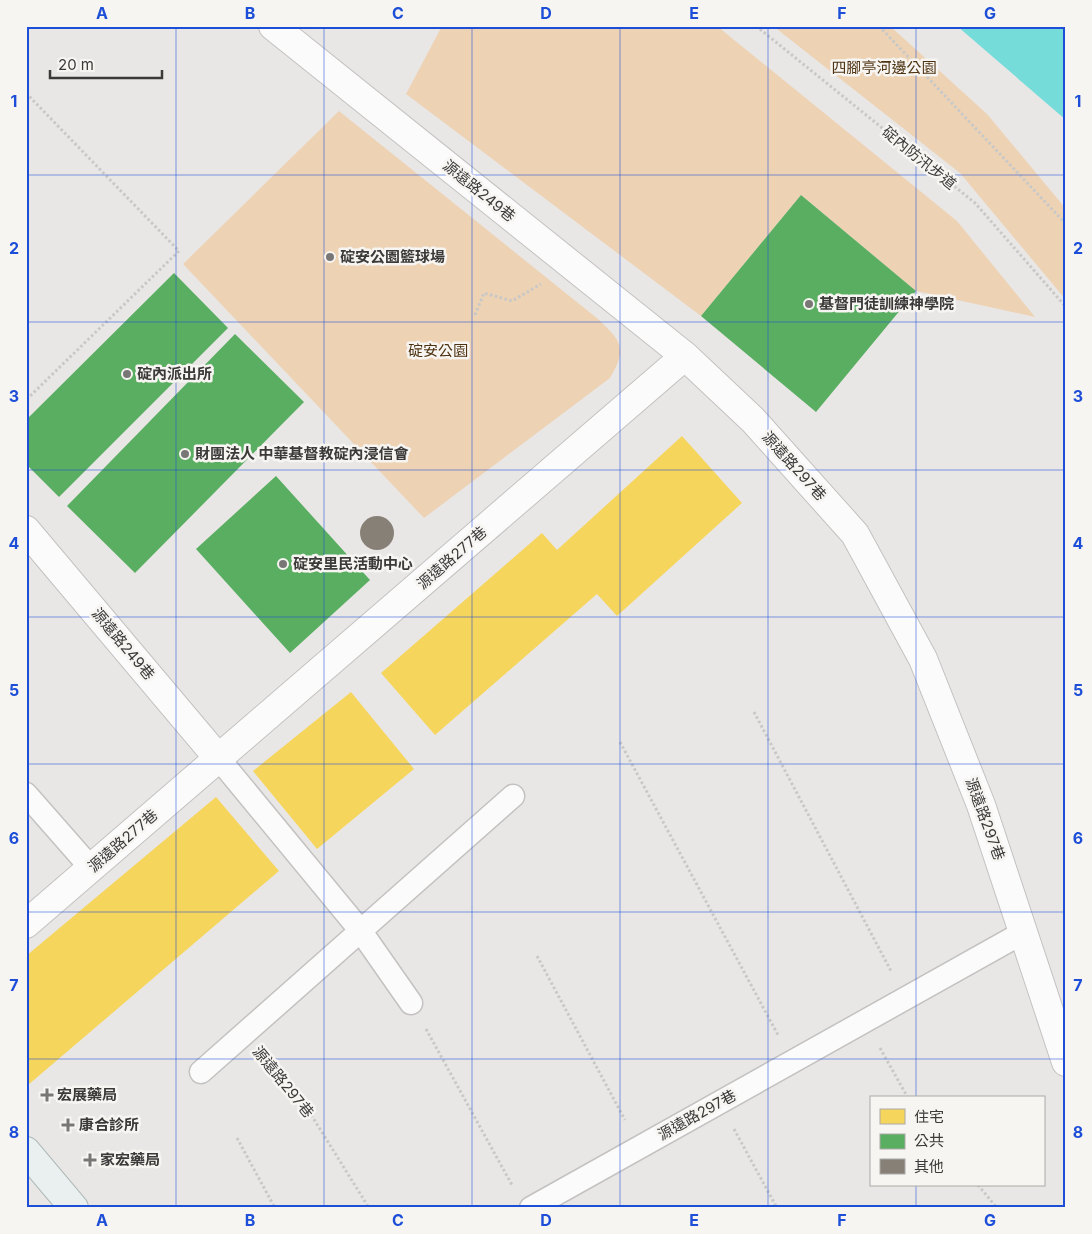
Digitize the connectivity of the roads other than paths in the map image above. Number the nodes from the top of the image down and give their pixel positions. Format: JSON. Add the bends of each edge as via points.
{"nodes":[{"id":1,"x":273,"y":26,"type":"edge"},
{"id":2,"x":685,"y":356,"type":"junction"},
{"id":3,"x":26,"y":530,"type":"edge"},
{"id":4,"x":219,"y":759,"type":"junction"},
{"id":5,"x":26,"y":794,"type":"edge"},
{"id":6,"x":513,"y":796,"type":"dead end"},
{"id":7,"x":91,"y":868,"type":"junction"},
{"id":8,"x":26,"y":924,"type":"edge"},
{"id":9,"x":360,"y":930,"type":"junction"},
{"id":10,"x":1024,"y":932,"type":"junction"},
{"id":11,"x":411,"y":1003,"type":"road end"},
{"id":12,"x":1066,"y":1062,"type":"edge"},
{"id":13,"x":202,"y":1072,"type":"dead end"},
{"id":14,"x":26,"y":1151,"type":"edge"},
{"id":15,"x":74,"y":1208,"type":"edge"},
{"id":16,"x":531,"y":1208,"type":"edge"}],
"edges":[{"from":1,"to":2,"type":"street","name":"源遠路249巷"},
{"from":2,"to":4,"type":"street","name":"源遠路277巷"},
{"from":2,"to":10,"type":"street","name":"源遠路297巷","via":[[753,420],[855,534],[923,659],[981,805]]},
{"from":3,"to":4,"type":"street","name":"源遠路249巷"},
{"from":4,"to":7,"type":"street","name":"源遠路277巷"},
{"from":4,"to":9,"type":"lane"},
{"from":5,"to":7,"type":"lane"},
{"from":6,"to":9,"type":"lane"},
{"from":7,"to":8,"type":"street","name":"源遠路277巷"},
{"from":9,"to":11,"type":"lane"},
{"from":9,"to":13,"type":"lane"},
{"from":10,"to":12,"type":"street"},
{"from":10,"to":16,"type":"lane","name":"源遠路297巷"},
{"from":14,"to":15,"type":"main road"}]}
